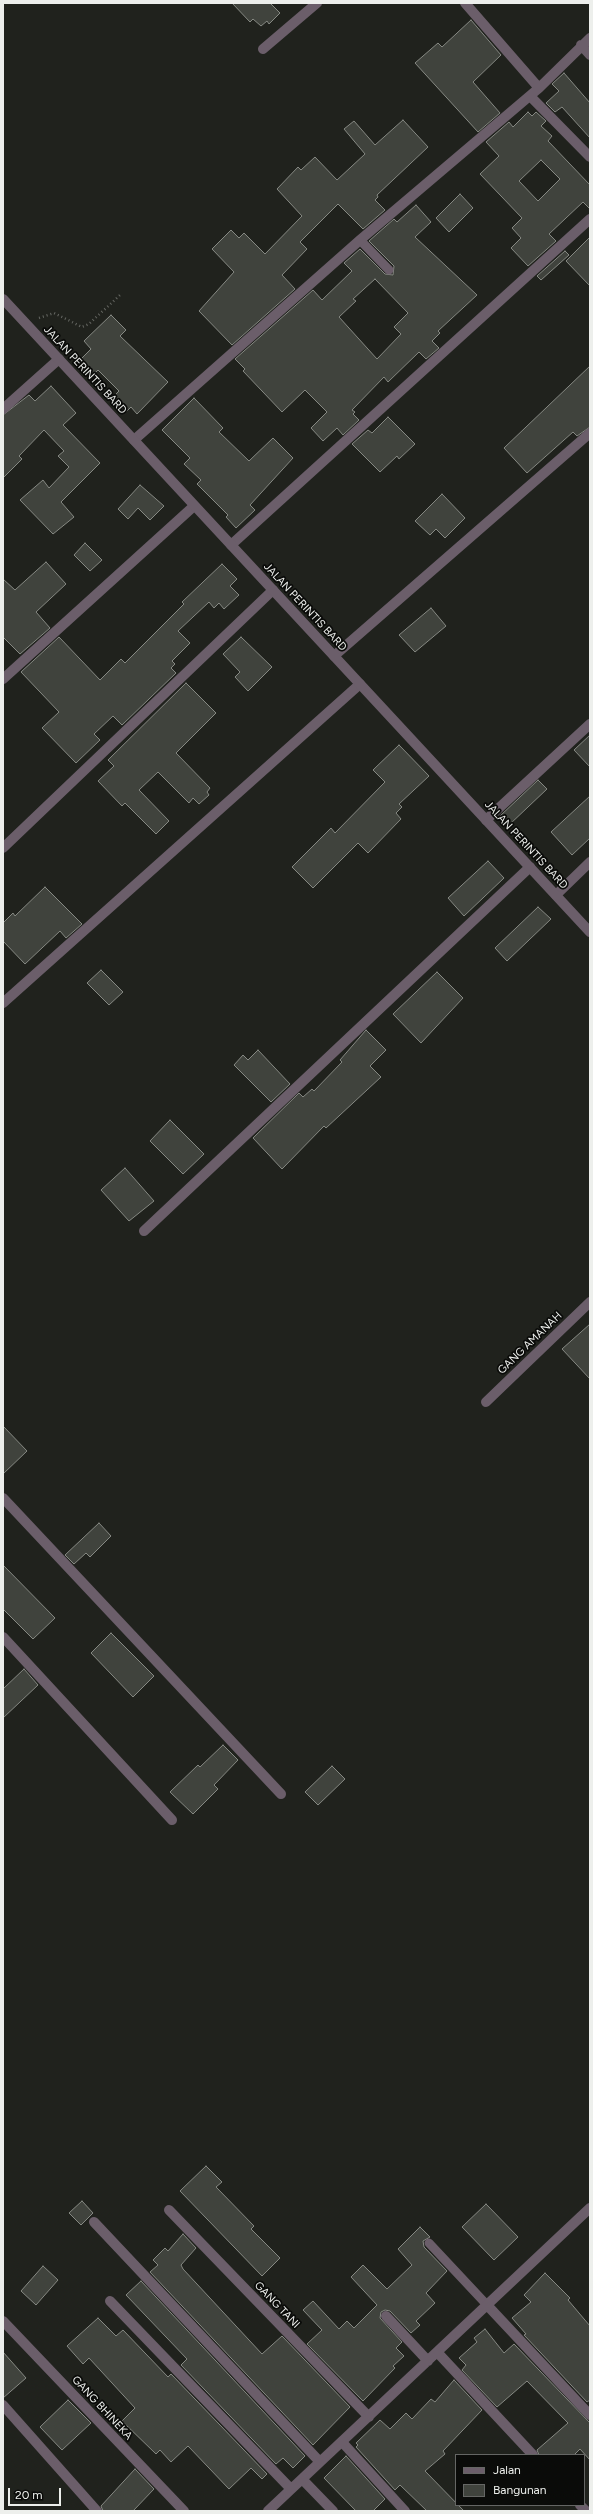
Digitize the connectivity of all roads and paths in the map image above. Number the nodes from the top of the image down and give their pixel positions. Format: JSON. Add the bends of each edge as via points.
{"nodes":[{"id":1,"x":317,"y":3,"type":"edge"},
{"id":2,"x":464,"y":3,"type":"edge"},
{"id":3,"x":590,"y":38,"type":"edge"},
{"id":4,"x":581,"y":45,"type":"junction"},
{"id":5,"x":263,"y":49,"type":"dead end"},
{"id":6,"x":590,"y":55,"type":"edge"},
{"id":7,"x":540,"y":88,"type":"junction"},
{"id":8,"x":530,"y":96,"type":"junction"},
{"id":9,"x":590,"y":157,"type":"edge"},
{"id":10,"x":590,"y":219,"type":"edge"},
{"id":11,"x":360,"y":240,"type":"junction"},
{"id":12,"x":389,"y":270,"type":"dead end"},
{"id":13,"x":120,"y":295,"type":"dead end"},
{"id":14,"x":3,"y":299,"type":"edge"},
{"id":15,"x":26,"y":324,"type":"junction"},
{"id":16,"x":59,"y":359,"type":"junction"},
{"id":17,"x":3,"y":409,"type":"edge"},
{"id":18,"x":590,"y":433,"type":"edge"},
{"id":19,"x":134,"y":440,"type":"junction"},
{"id":20,"x":194,"y":506,"type":"junction"},
{"id":21,"x":231,"y":545,"type":"junction"},
{"id":22,"x":273,"y":590,"type":"junction"},
{"id":23,"x":334,"y":656,"type":"junction"},
{"id":24,"x":3,"y":679,"type":"edge"},
{"id":25,"x":360,"y":684,"type":"junction"},
{"id":26,"x":590,"y":724,"type":"edge"},
{"id":27,"x":486,"y":820,"type":"junction"},
{"id":28,"x":3,"y":848,"type":"edge"},
{"id":29,"x":590,"y":862,"type":"edge"},
{"id":30,"x":530,"y":867,"type":"junction"},
{"id":31,"x":556,"y":895,"type":"junction"},
{"id":32,"x":590,"y":932,"type":"edge"},
{"id":33,"x":3,"y":1003,"type":"edge"},
{"id":34,"x":144,"y":1231,"type":"dead end"},
{"id":35,"x":590,"y":1302,"type":"edge"},
{"id":36,"x":486,"y":1402,"type":"dead end"},
{"id":37,"x":3,"y":1498,"type":"edge"},
{"id":38,"x":3,"y":1637,"type":"edge"},
{"id":39,"x":281,"y":1794,"type":"dead end"},
{"id":40,"x":172,"y":1820,"type":"dead end"},
{"id":41,"x":590,"y":2208,"type":"edge"},
{"id":42,"x":168,"y":2210,"type":"dead end"},
{"id":43,"x":94,"y":2222,"type":"dead end"},
{"id":44,"x":429,"y":2243,"type":"dead end"},
{"id":45,"x":110,"y":2301,"type":"dead end"},
{"id":46,"x":487,"y":2305,"type":"junction"},
{"id":47,"x":386,"y":2316,"type":"dead end"},
{"id":48,"x":3,"y":2321,"type":"edge"},
{"id":49,"x":437,"y":2352,"type":"junction"},
{"id":50,"x":428,"y":2360,"type":"junction"},
{"id":51,"x":3,"y":2405,"type":"edge"},
{"id":52,"x":590,"y":2415,"type":"edge"},
{"id":53,"x":368,"y":2417,"type":"junction"},
{"id":54,"x":342,"y":2442,"type":"junction"},
{"id":55,"x":532,"y":2454,"type":"edge"},
{"id":56,"x":320,"y":2462,"type":"junction"},
{"id":57,"x":302,"y":2479,"type":"junction"},
{"id":58,"x":291,"y":2489,"type":"junction"},
{"id":59,"x":269,"y":2510,"type":"edge"},
{"id":60,"x":97,"y":2511,"type":"edge"},
{"id":61,"x":184,"y":2511,"type":"edge"},
{"id":62,"x":333,"y":2511,"type":"edge"},
{"id":63,"x":405,"y":2511,"type":"edge"}],
"edges":[{"from":1,"to":5,"type":"street"},
{"from":2,"to":7,"type":"street"},
{"from":3,"to":4,"type":"street"},
{"from":4,"to":6,"type":"street"},
{"from":4,"to":7,"type":"street"},
{"from":7,"to":8,"type":"street"},
{"from":8,"to":9,"type":"street"},
{"from":8,"to":11,"type":"street"},
{"from":10,"to":21,"type":"street"},
{"from":11,"to":12,"type":"lane"},
{"from":11,"to":19,"type":"street"},
{"from":13,"to":15,"type":"path","via":[[89,324],[82,327],[54,313]]},
{"from":14,"to":15,"type":"street","name":"JALAN PERINTIS BARD"},
{"from":15,"to":16,"type":"street","name":"JALAN PERINTIS BARD"},
{"from":16,"to":17,"type":"street"},
{"from":16,"to":19,"type":"street","name":"JALAN PERINTIS BARD"},
{"from":18,"to":23,"type":"street"},
{"from":19,"to":20,"type":"street","name":"JALAN PERINTIS BARD"},
{"from":20,"to":21,"type":"street","name":"JALAN PERINTIS BARD"},
{"from":20,"to":24,"type":"street"},
{"from":21,"to":22,"type":"street","name":"JALAN PERINTIS BARD"},
{"from":22,"to":23,"type":"street","name":"JALAN PERINTIS BARD"},
{"from":22,"to":28,"type":"street"},
{"from":23,"to":25,"type":"street","name":"JALAN PERINTIS BARD"},
{"from":25,"to":27,"type":"street","name":"JALAN PERINTIS BARD"},
{"from":25,"to":33,"type":"street"},
{"from":26,"to":27,"type":"street"},
{"from":27,"to":30,"type":"street","name":"JALAN PERINTIS BARD"},
{"from":29,"to":31,"type":"street"},
{"from":30,"to":31,"type":"street","name":"JALAN PERINTIS BARD"},
{"from":30,"to":34,"type":"street"},
{"from":31,"to":32,"type":"street","name":"JALAN PERINTIS BARD"},
{"from":35,"to":36,"type":"street","name":"GANG AMANAH"},
{"from":37,"to":39,"type":"street"},
{"from":38,"to":40,"type":"street"},
{"from":41,"to":46,"type":"street"},
{"from":42,"to":53,"type":"street","name":"GANG TANI"},
{"from":43,"to":56,"type":"street"},
{"from":44,"to":46,"type":"lane"},
{"from":45,"to":58,"type":"street"},
{"from":46,"to":49,"type":"street"},
{"from":46,"to":52,"type":"street"},
{"from":47,"to":50,"type":"street"},
{"from":48,"to":61,"type":"street","name":"GANG BHINEKA"},
{"from":49,"to":50,"type":"street"},
{"from":49,"to":55,"type":"street"},
{"from":50,"to":53,"type":"street"},
{"from":51,"to":60,"type":"street"},
{"from":53,"to":54,"type":"street"},
{"from":54,"to":56,"type":"street"},
{"from":54,"to":63,"type":"street"},
{"from":56,"to":57,"type":"street"},
{"from":57,"to":58,"type":"street"},
{"from":57,"to":62,"type":"street"},
{"from":58,"to":59,"type":"street"}]}
